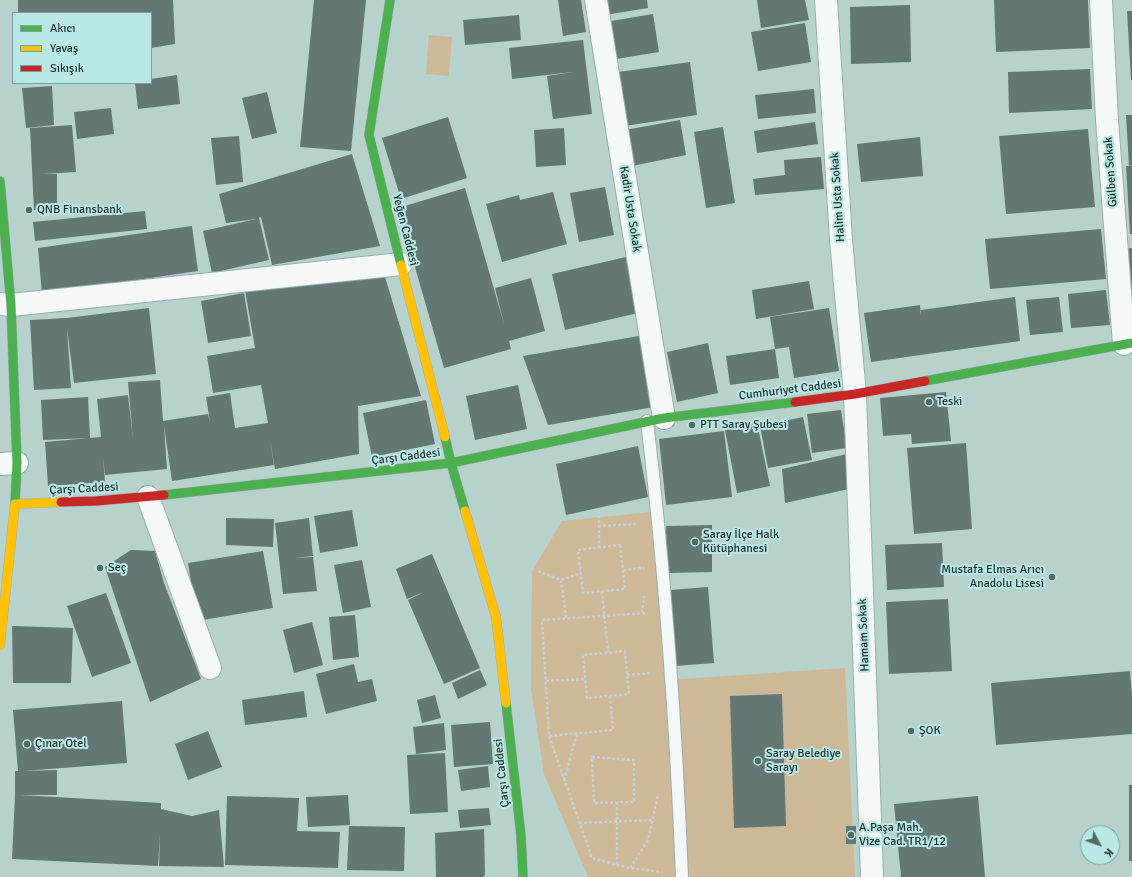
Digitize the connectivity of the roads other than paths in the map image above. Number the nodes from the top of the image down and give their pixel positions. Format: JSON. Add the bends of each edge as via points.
{"nodes":[{"id":1,"x":390,"y":0,"type":"edge"},
{"id":2,"x":596,"y":0,"type":"edge"},
{"id":3,"x":826,"y":0,"type":"edge"},
{"id":4,"x":1101,"y":0,"type":"edge"},
{"id":5,"x":0,"y":181,"type":"edge"},
{"id":6,"x":401,"y":264,"type":"junction"},
{"id":7,"x":5,"y":305,"type":"edge"},
{"id":8,"x":1128,"y":343,"type":"edge"},
{"id":9,"x":855,"y":394,"type":"junction"},
{"id":10,"x":656,"y":419,"type":"junction"},
{"id":11,"x":9,"y":463,"type":"edge"},
{"id":12,"x":451,"y":463,"type":"junction"},
{"id":13,"x":148,"y":497,"type":"junction"},
{"id":14,"x":15,"y":504,"type":"junction"},
{"id":15,"x":0,"y":645,"type":"edge"},
{"id":16,"x":210,"y":668,"type":"dead end"},
{"id":17,"x":682,"y":876,"type":"edge"},
{"id":18,"x":523,"y":877,"type":"edge"},
{"id":19,"x":872,"y":877,"type":"edge"}],
"edges":[{"from":1,"to":6,"type":"main road","name":"Yeğen Caddesi","via":[[369,135]]},
{"from":2,"to":10,"type":"street","name":"Kadir Usta Sokak"},
{"from":3,"to":9,"type":"street","name":"Halim Usta Sokak","via":[[841,240]]},
{"from":4,"to":8,"type":"street","name":"Gülben Sokak","via":[[1107,120]]},
{"from":5,"to":7,"type":"main road"},
{"from":6,"to":7,"type":"street"},
{"from":6,"to":12,"type":"main road","name":"Yeğen Caddesi"},
{"from":7,"to":11,"type":"main road"},
{"from":8,"to":9,"type":"main road","name":"Cumhuriyet Caddesi"},
{"from":9,"to":10,"type":"main road","name":"Cumhuriyet Caddesi"},
{"from":9,"to":19,"type":"street","name":"Hamam Sokak"},
{"from":10,"to":12,"type":"main road","name":"Cumhuriyet Caddesi"},
{"from":10,"to":17,"type":"lane","via":[[658,516]]},
{"from":11,"to":14,"type":"main road"},
{"from":12,"to":13,"type":"main road","name":"Çarşı Caddesi"},
{"from":12,"to":18,"type":"main road","name":"Çarşı Caddesi","via":[[496,617],[521,836]]},
{"from":13,"to":14,"type":"main road","name":"Çarşı Caddesi"},
{"from":13,"to":16,"type":"street"},
{"from":14,"to":15,"type":"main road"}]}
